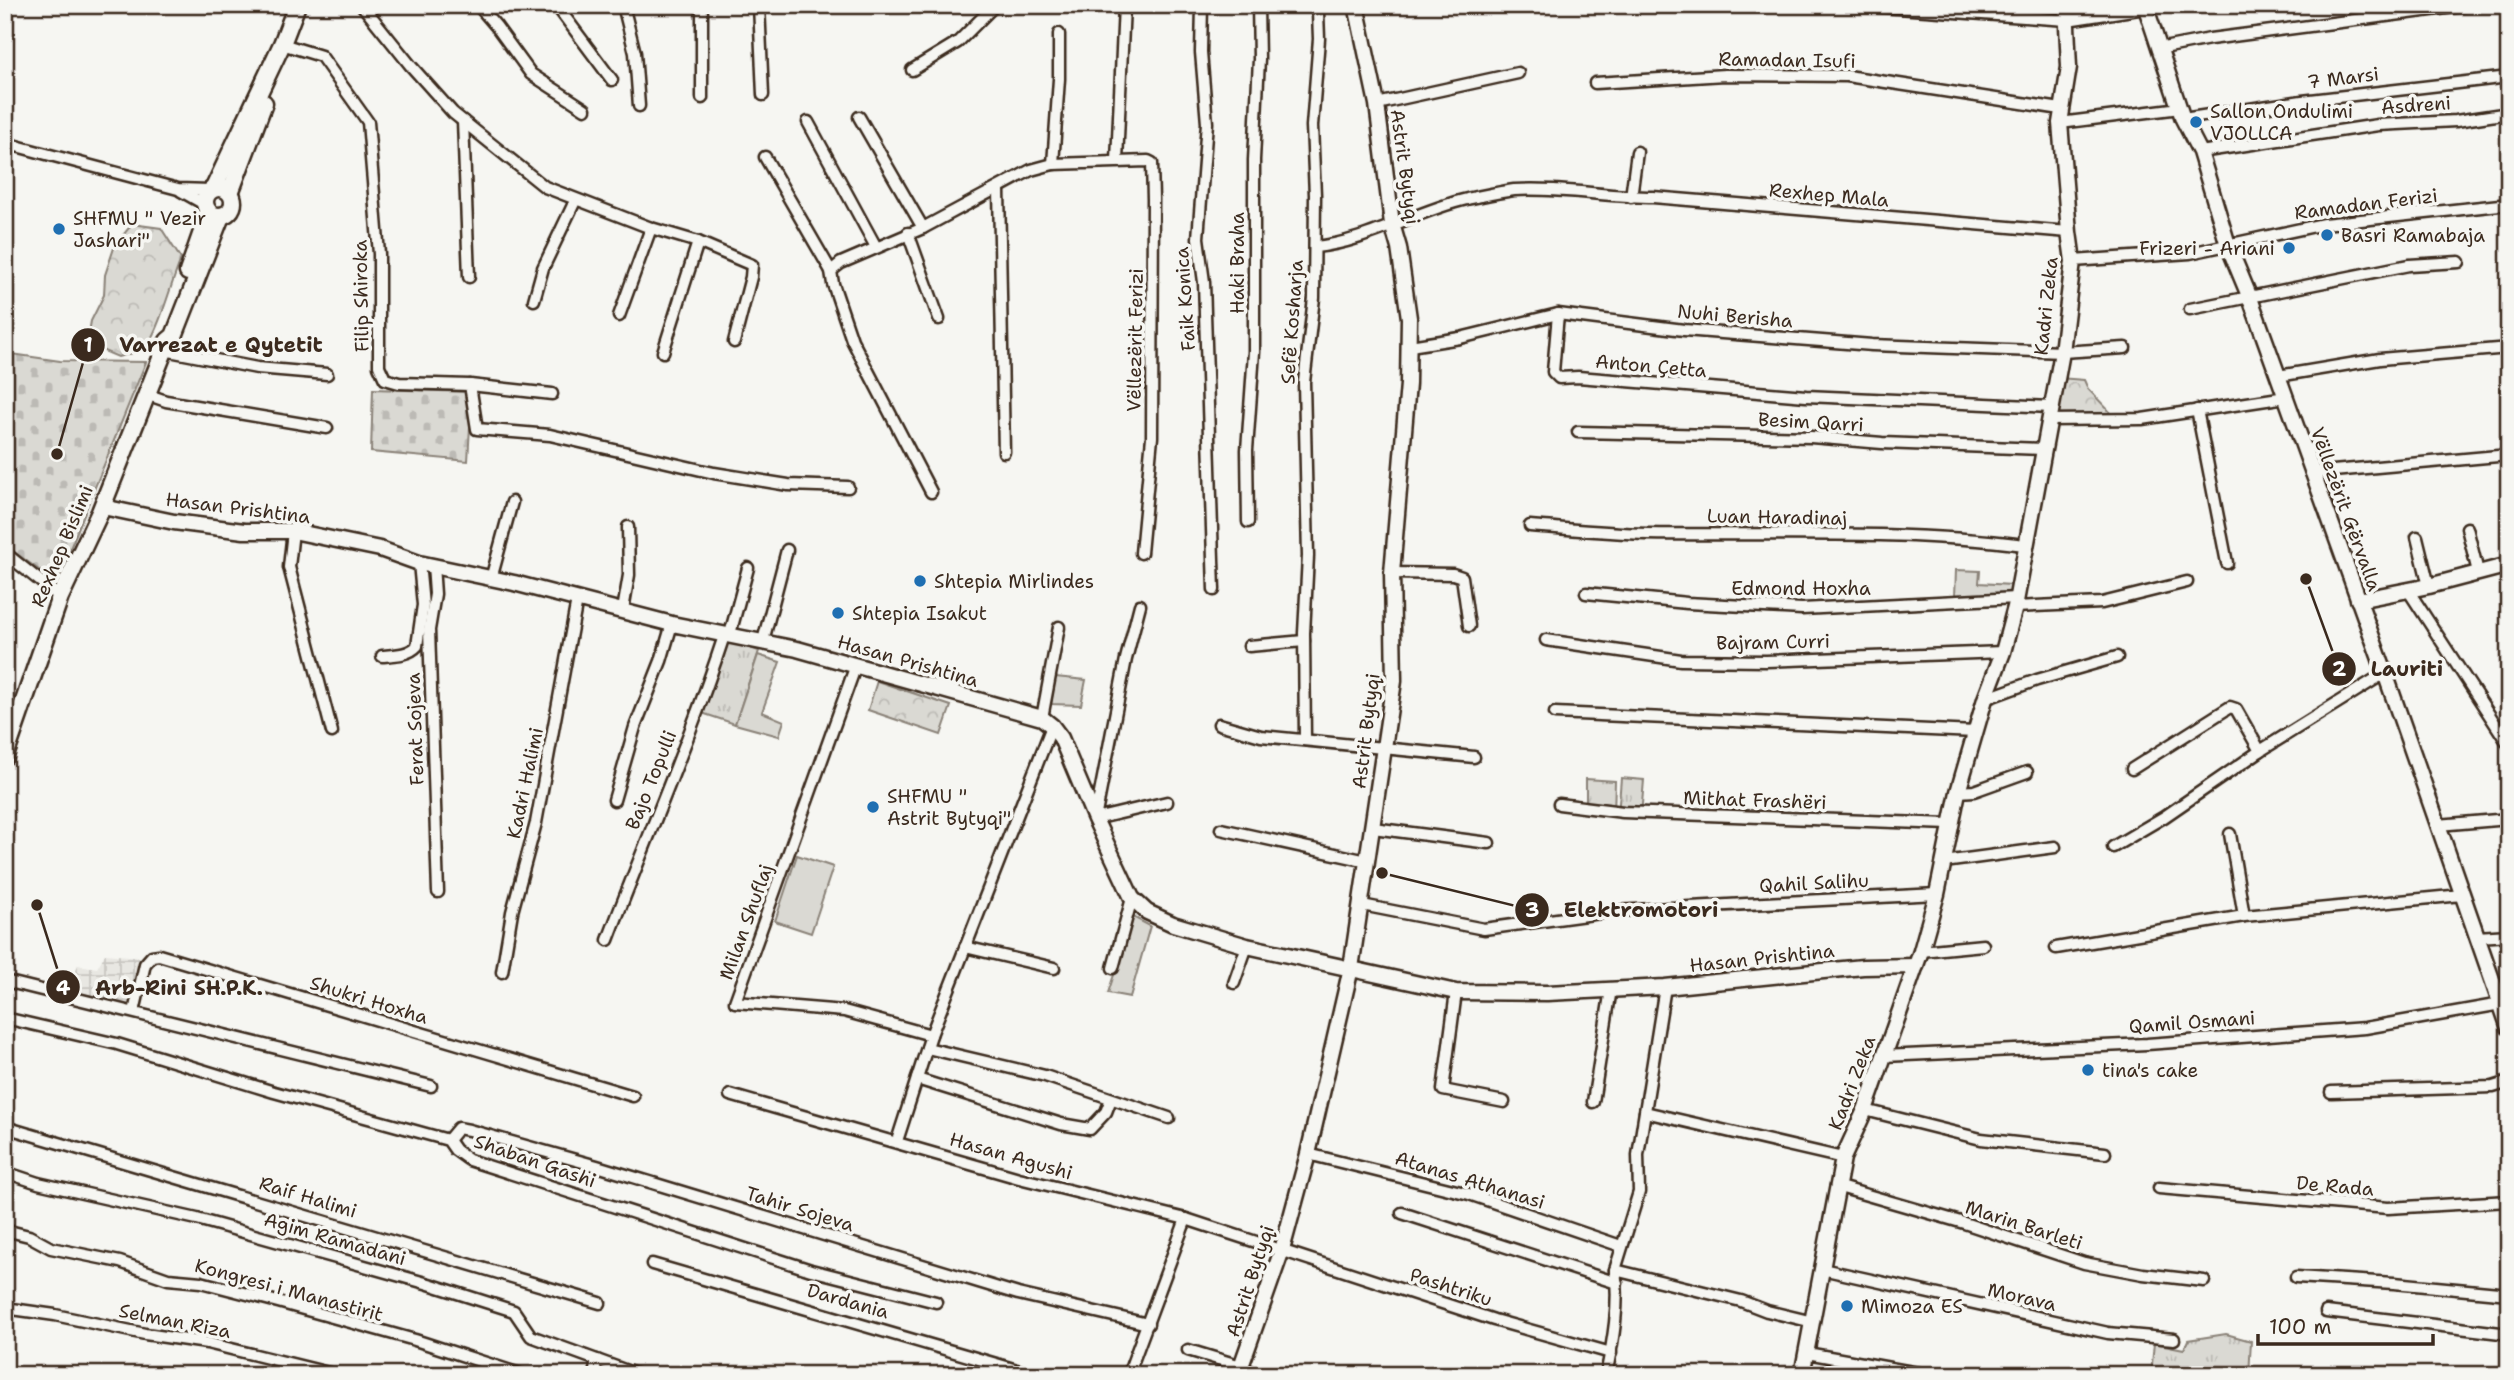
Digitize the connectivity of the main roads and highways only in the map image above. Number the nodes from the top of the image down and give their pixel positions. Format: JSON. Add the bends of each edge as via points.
{"nodes":[{"id":1,"x":297,"y":5,"type":"edge"},
{"id":2,"x":282,"y":44,"type":"junction"},
{"id":3,"x":230,"y":193,"type":"junction"},
{"id":4,"x":212,"y":202,"type":"junction"},
{"id":5,"x":5,"y":756,"type":"edge"}],
"edges":[{"from":1,"to":2,"type":"main road","name":"Rexhep Bislimi"},
{"from":2,"to":3,"type":"main road","name":"Rexhep Bislimi","via":[[275,77]]},
{"from":2,"to":4,"type":"main road","name":"Rexhep Bislimi"},
{"from":3,"to":4,"type":"main road","via":[[225,189]]},
{"from":3,"to":4,"type":"main road","name":"Rexhep Bislimi","via":[[232,207],[226,214]]},
{"from":4,"to":5,"type":"main road","name":"Rexhep Bislimi","via":[[166,334],[166,346],[103,507],[60,597]]}]}
